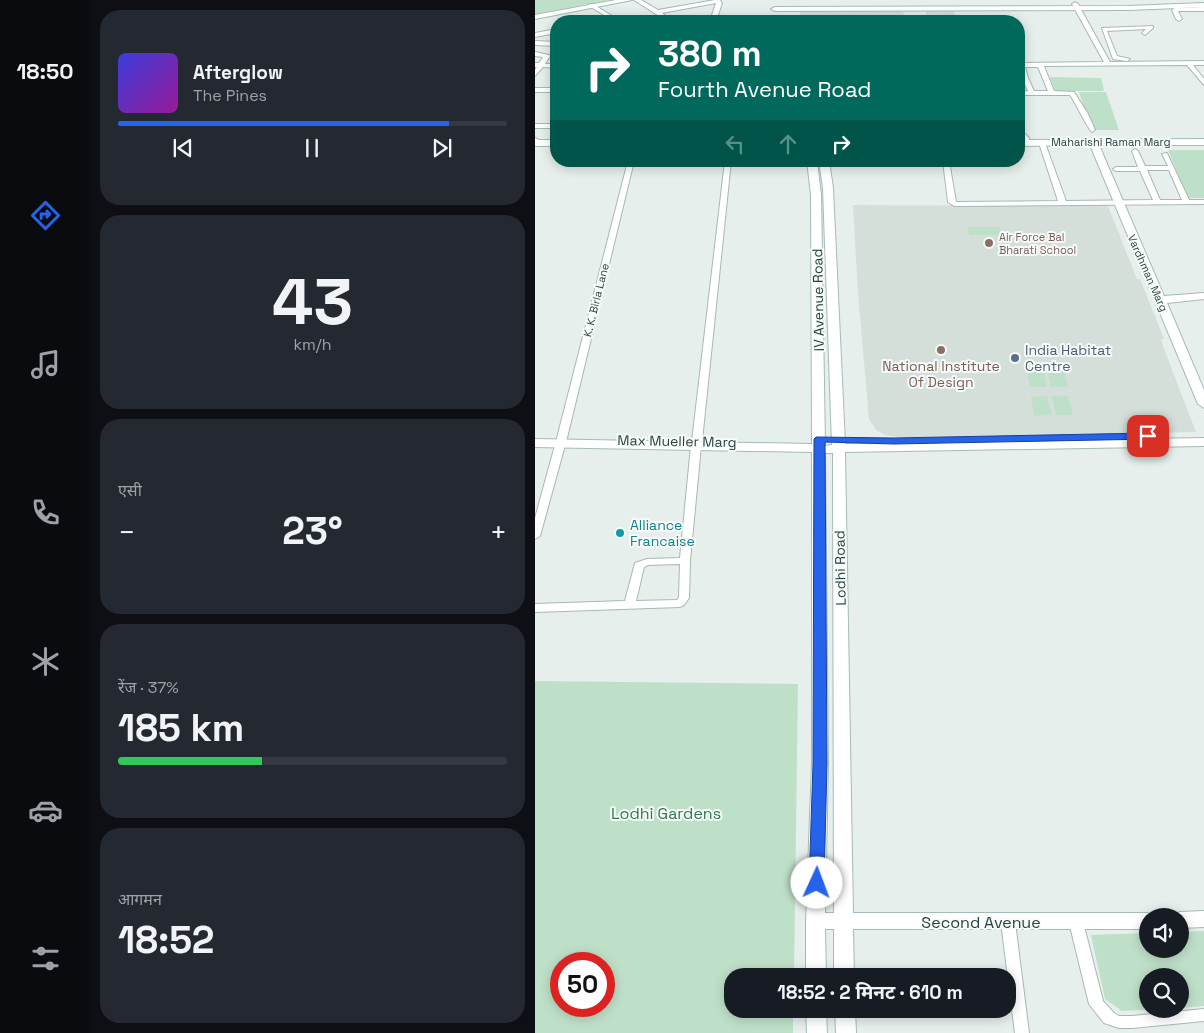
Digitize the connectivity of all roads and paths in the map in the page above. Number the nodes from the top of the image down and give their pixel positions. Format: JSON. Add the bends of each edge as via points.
{"nodes":[{"id":1,"x":617,"y":0,"type":"edge"},
{"id":2,"x":628,"y":0,"type":"edge"},
{"id":3,"x":637,"y":0,"type":"edge"},
{"id":4,"x":717,"y":0,"type":"edge"},
{"id":5,"x":1204,"y":4,"type":"edge"},
{"id":6,"x":593,"y":6,"type":"junction"},
{"id":7,"x":1076,"y":6,"type":"junction"},
{"id":8,"x":775,"y":8,"type":"edge"},
{"id":9,"x":785,"y":8,"type":"edge"},
{"id":10,"x":1204,"y":10,"type":"edge"},
{"id":11,"x":657,"y":12,"type":"junction"},
{"id":12,"x":607,"y":15,"type":"edge"},
{"id":13,"x":661,"y":15,"type":"edge"},
{"id":14,"x":715,"y":15,"type":"edge"},
{"id":15,"x":535,"y":16,"type":"edge"},
{"id":16,"x":1179,"y":19,"type":"dead end"},
{"id":17,"x":550,"y":32,"type":"edge"},
{"id":18,"x":1145,"y":33,"type":"dead end"},
{"id":19,"x":535,"y":35,"type":"edge"},
{"id":20,"x":535,"y":43,"type":"edge"},
{"id":21,"x":550,"y":44,"type":"edge"},
{"id":22,"x":535,"y":54,"type":"edge"},
{"id":23,"x":1204,"y":58,"type":"edge"},
{"id":24,"x":1172,"y":61,"type":"junction"},
{"id":25,"x":1188,"y":63,"type":"junction"},
{"id":26,"x":1204,"y":63,"type":"edge"},
{"id":27,"x":1039,"y":64,"type":"junction"},
{"id":28,"x":1107,"y":64,"type":"junction"},
{"id":29,"x":538,"y":65,"type":"edge"},
{"id":30,"x":1025,"y":65,"type":"edge"},
{"id":31,"x":535,"y":74,"type":"edge"},
{"id":32,"x":1025,"y":78,"type":"edge"},
{"id":33,"x":1204,"y":84,"type":"edge"},
{"id":34,"x":535,"y":90,"type":"edge"},
{"id":35,"x":550,"y":90,"type":"edge"},
{"id":36,"x":1025,"y":93,"type":"edge"},
{"id":37,"x":1032,"y":93,"type":"junction"},
{"id":38,"x":1052,"y":93,"type":"junction"},
{"id":39,"x":550,"y":125,"type":"edge"},
{"id":40,"x":535,"y":126,"type":"edge"},
{"id":41,"x":1092,"y":130,"type":"dead end"},
{"id":42,"x":1025,"y":140,"type":"edge"},
{"id":43,"x":1204,"y":140,"type":"edge"},
{"id":44,"x":535,"y":141,"type":"edge"},
{"id":45,"x":1025,"y":141,"type":"edge"},
{"id":46,"x":550,"y":142,"type":"edge"},
{"id":47,"x":1093,"y":142,"type":"junction"},
{"id":48,"x":1042,"y":143,"type":"junction"},
{"id":49,"x":1135,"y":151,"type":"dead end"},
{"id":50,"x":1165,"y":154,"type":"dead end"},
{"id":51,"x":630,"y":167,"type":"edge"},
{"id":52,"x":727,"y":167,"type":"edge"},
{"id":53,"x":813,"y":167,"type":"edge"},
{"id":54,"x":827,"y":167,"type":"edge"},
{"id":55,"x":947,"y":167,"type":"edge"},
{"id":56,"x":1142,"y":168,"type":"junction"},
{"id":57,"x":1172,"y":168,"type":"junction"},
{"id":58,"x":1116,"y":169,"type":"dead end"},
{"id":59,"x":1157,"y":202,"type":"junction"},
{"id":60,"x":1187,"y":202,"type":"junction"},
{"id":61,"x":1204,"y":202,"type":"edge"},
{"id":62,"x":1118,"y":203,"type":"junction"},
{"id":63,"x":1063,"y":204,"type":"junction"},
{"id":64,"x":1204,"y":296,"type":"edge"},
{"id":65,"x":1160,"y":300,"type":"junction"},
{"id":66,"x":1204,"y":302,"type":"edge"},
{"id":67,"x":1204,"y":404,"type":"edge"},
{"id":68,"x":1204,"y":436,"type":"edge"},
{"id":69,"x":535,"y":438,"type":"edge"},
{"id":70,"x":561,"y":441,"type":"junction"},
{"id":71,"x":1204,"y":442,"type":"edge"},
{"id":72,"x":535,"y":443,"type":"edge"},
{"id":73,"x":967,"y":443,"type":"junction"},
{"id":74,"x":697,"y":444,"type":"junction"},
{"id":75,"x":819,"y":444,"type":"junction"},
{"id":76,"x":838,"y":444,"type":"junction"},
{"id":77,"x":535,"y":536,"type":"edge"},
{"id":78,"x":685,"y":561,"type":"junction"},
{"id":79,"x":629,"y":606,"type":"junction"},
{"id":80,"x":535,"y":608,"type":"edge"},
{"id":81,"x":1204,"y":919,"type":"edge"},
{"id":82,"x":1189,"y":920,"type":"edge"},
{"id":83,"x":815,"y":921,"type":"junction"},
{"id":84,"x":842,"y":921,"type":"junction"},
{"id":85,"x":1139,"y":921,"type":"edge"},
{"id":86,"x":1008,"y":922,"type":"junction"},
{"id":87,"x":1076,"y":922,"type":"junction"},
{"id":88,"x":816,"y":968,"type":"edge"},
{"id":89,"x":844,"y":968,"type":"edge"},
{"id":90,"x":1204,"y":1015,"type":"edge"},
{"id":91,"x":816,"y":1018,"type":"edge"},
{"id":92,"x":845,"y":1018,"type":"edge"},
{"id":93,"x":1023,"y":1032,"type":"edge"},
{"id":94,"x":817,"y":1033,"type":"edge"},
{"id":95,"x":846,"y":1033,"type":"edge"}],
"edges":[{"from":1,"to":6,"type":"main road"},
{"from":2,"to":6,"type":"main road"},
{"from":3,"to":11,"type":"street"},
{"from":4,"to":11,"type":"street"},
{"from":4,"to":14,"type":"street"},
{"from":5,"to":7,"type":"main road","via":[[1129,8]]},
{"from":6,"to":12,"type":"street"},
{"from":6,"to":15,"type":"main road"},
{"from":7,"to":9,"type":"main road"},
{"from":7,"to":28,"type":"street"},
{"from":8,"to":9,"type":"main road"},
{"from":10,"to":16,"type":"street","via":[[1175,10]]},
{"from":11,"to":13,"type":"street"},
{"from":17,"to":19,"type":"street"},
{"from":18,"to":24,"type":"street","via":[[1151,27],[1104,29],[1115,58]]},
{"from":20,"to":21,"type":"street"},
{"from":22,"to":29,"type":"street","via":[[547,56]]},
{"from":23,"to":24,"type":"street"},
{"from":24,"to":25,"type":"street"},
{"from":24,"to":28,"type":"street"},
{"from":25,"to":26,"type":"street"},
{"from":25,"to":33,"type":"street"},
{"from":27,"to":28,"type":"street"},
{"from":27,"to":30,"type":"street"},
{"from":27,"to":38,"type":"street"},
{"from":29,"to":31,"type":"street"},
{"from":32,"to":37,"type":"street"},
{"from":34,"to":35,"type":"street"},
{"from":36,"to":37,"type":"street"},
{"from":37,"to":38,"type":"street"},
{"from":38,"to":41,"type":"street","via":[[1073,93]]},
{"from":39,"to":40,"type":"street"},
{"from":42,"to":43,"type":"main road","name":"Maharishi Raman Marg"},
{"from":43,"to":47,"type":"main road","name":"Maharishi Raman Marg"},
{"from":44,"to":46,"type":"main road"},
{"from":45,"to":48,"type":"main road","name":"Maharishi Raman Marg"},
{"from":47,"to":48,"type":"main road","name":"Maharishi Raman Marg"},
{"from":47,"to":62,"type":"main road","name":"Vardhman Marg"},
{"from":48,"to":63,"type":"street"},
{"from":49,"to":56,"type":"street"},
{"from":50,"to":57,"type":"street"},
{"from":51,"to":70,"type":"street","name":"K. K. Birla Lane"},
{"from":52,"to":74,"type":"street"},
{"from":53,"to":75,"type":"main road","name":"IV Avenue Road","via":[[816,195]]},
{"from":54,"to":76,"type":"main road","name":"Lodhi Road"},
{"from":55,"to":63,"type":"street","via":[[954,204]]},
{"from":56,"to":57,"type":"street"},
{"from":56,"to":58,"type":"street"},
{"from":56,"to":59,"type":"street"},
{"from":57,"to":60,"type":"street"},
{"from":59,"to":60,"type":"street"},
{"from":59,"to":62,"type":"street"},
{"from":60,"to":61,"type":"street"},
{"from":62,"to":63,"type":"street"},
{"from":62,"to":65,"type":"main road","name":"Vardhman Marg"},
{"from":64,"to":65,"type":"main road"},
{"from":65,"to":66,"type":"main road"},
{"from":65,"to":67,"type":"main road","name":"Vardhman Marg"},
{"from":68,"to":73,"type":"main road"},
{"from":69,"to":70,"type":"main road","name":"Max Mueller Marg"},
{"from":70,"to":72,"type":"main road","name":"Max Mueller Marg"},
{"from":70,"to":74,"type":"main road","name":"Max Mueller Marg"},
{"from":70,"to":77,"type":"street","name":"K. K. Birla Lane"},
{"from":71,"to":73,"type":"main road"},
{"from":73,"to":76,"type":"main road","via":[[863,447]]},
{"from":74,"to":75,"type":"main road","name":"Max Mueller Marg","via":[[807,447]]},
{"from":74,"to":78,"type":"street"},
{"from":75,"to":76,"type":"main road"},
{"from":75,"to":83,"type":"main road","name":"Lodhi Road","via":[[820,764]]},
{"from":76,"to":84,"type":"main road","name":"Lodhi Road"},
{"from":78,"to":79,"type":"street","via":[[639,565]]},
{"from":78,"to":79,"type":"street","via":[[684,598],[680,603]]},
{"from":79,"to":80,"type":"street"},
{"from":81,"to":82,"type":"main road"},
{"from":83,"to":84,"type":"main road","name":"Second Avenue"},
{"from":83,"to":88,"type":"main road","name":"Lodhi Road"},
{"from":84,"to":86,"type":"main road","name":"Second Avenue"},
{"from":84,"to":89,"type":"main road","name":"Lodhi Road"},
{"from":85,"to":87,"type":"main road","name":"Second Avenue"},
{"from":86,"to":87,"type":"main road","name":"Second Avenue"},
{"from":86,"to":93,"type":"street"},
{"from":87,"to":90,"type":"street","via":[[1096,1004],[1109,1018],[1132,1022]]},
{"from":91,"to":94,"type":"main road"},
{"from":92,"to":95,"type":"main road"}]}
